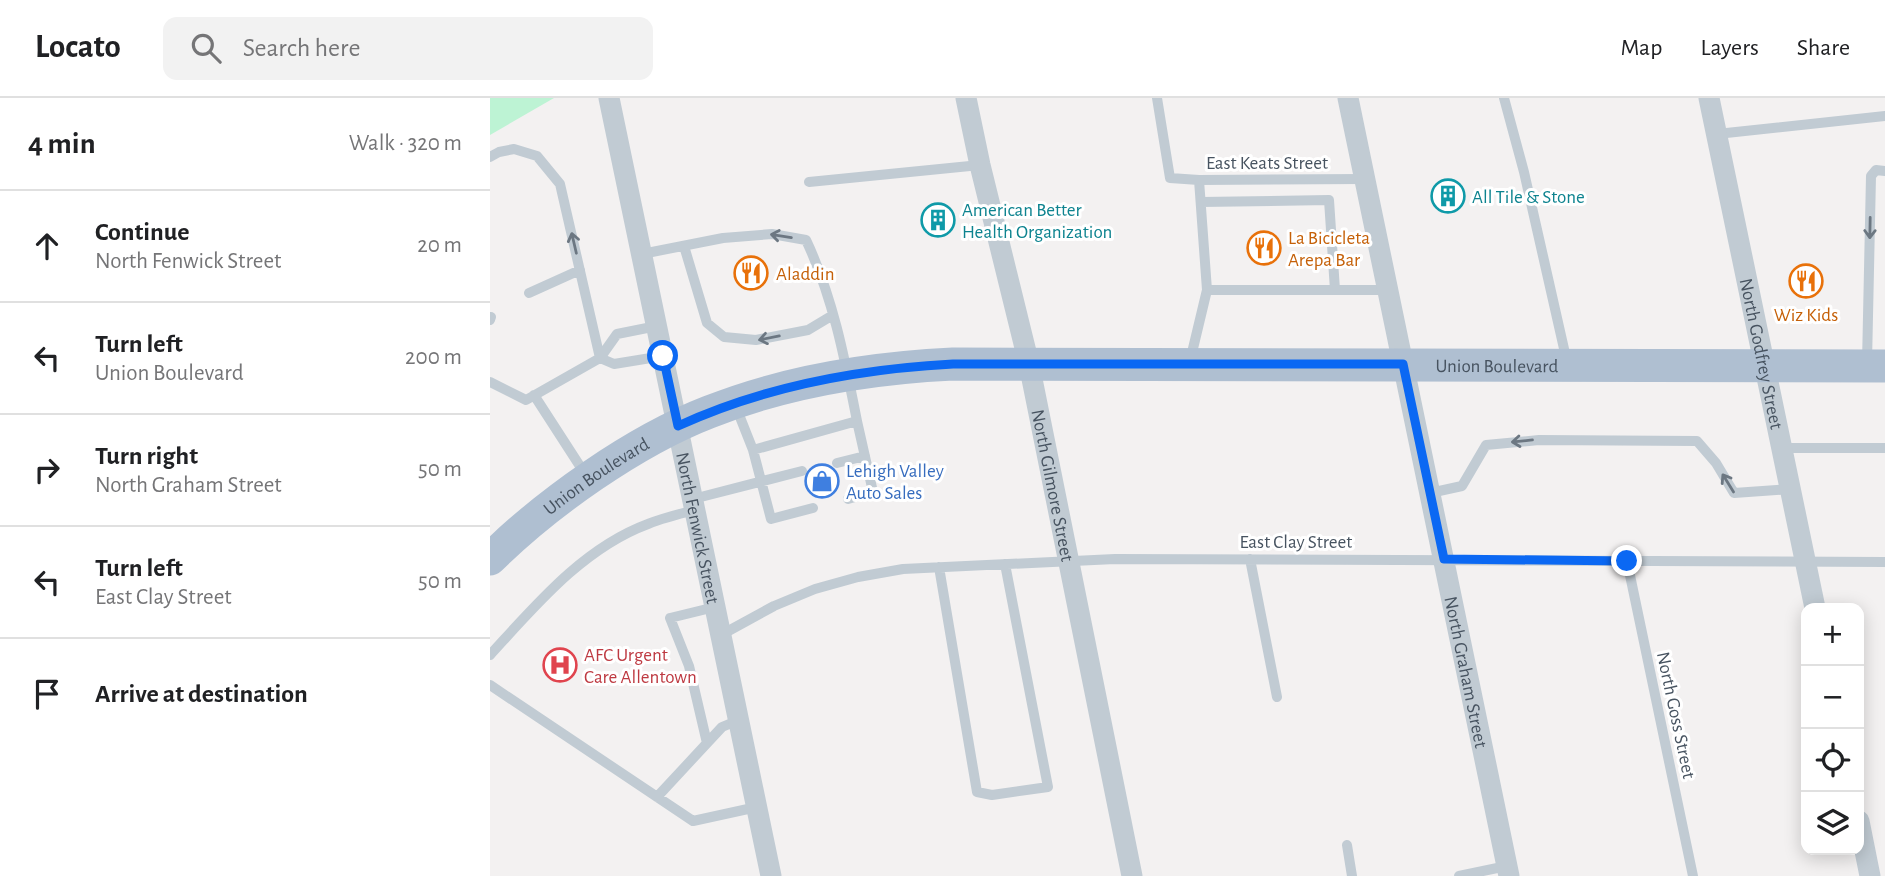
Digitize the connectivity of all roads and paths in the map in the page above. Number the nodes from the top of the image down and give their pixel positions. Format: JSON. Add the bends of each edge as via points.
{"nodes":[{"id":1,"x":609,"y":98,"type":"edge"},
{"id":2,"x":967,"y":98,"type":"edge"},
{"id":3,"x":1157,"y":98,"type":"edge"},
{"id":4,"x":1348,"y":98,"type":"edge"},
{"id":5,"x":1504,"y":98,"type":"edge"},
{"id":6,"x":1709,"y":98,"type":"edge"},
{"id":7,"x":1885,"y":116,"type":"edge"},
{"id":8,"x":1717,"y":134,"type":"junction"},
{"id":9,"x":490,"y":157,"type":"edge"},
{"id":10,"x":980,"y":165,"type":"junction"},
{"id":11,"x":1885,"y":170,"type":"edge"},
{"id":12,"x":1364,"y":179,"type":"junction"},
{"id":13,"x":1199,"y":180,"type":"junction"},
{"id":14,"x":809,"y":182,"type":"dead end"},
{"id":15,"x":1200,"y":202,"type":"junction"},
{"id":16,"x":684,"y":246,"type":"junction"},
{"id":17,"x":642,"y":254,"type":"junction"},
{"id":18,"x":580,"y":270,"type":"junction"},
{"id":19,"x":1207,"y":290,"type":"junction"},
{"id":20,"x":1335,"y":290,"type":"junction"},
{"id":21,"x":1387,"y":290,"type":"junction"},
{"id":22,"x":528,"y":293,"type":"dead end"},
{"id":23,"x":833,"y":315,"type":"junction"},
{"id":24,"x":657,"y":326,"type":"junction"},
{"id":25,"x":663,"y":356,"type":"junction"},
{"id":26,"x":600,"y":358,"type":"junction"},
{"id":27,"x":1029,"y":364,"type":"junction"},
{"id":28,"x":1403,"y":364,"type":"junction"},
{"id":29,"x":1189,"y":365,"type":"junction"},
{"id":30,"x":1567,"y":365,"type":"junction"},
{"id":31,"x":1765,"y":366,"type":"junction"},
{"id":32,"x":1876,"y":366,"type":"edge"},
{"id":33,"x":848,"y":374,"type":"junction"},
{"id":34,"x":490,"y":382,"type":"edge"},
{"id":35,"x":534,"y":395,"type":"junction"},
{"id":36,"x":734,"y":404,"type":"junction"},
{"id":37,"x":857,"y":421,"type":"junction"},
{"id":38,"x":678,"y":426,"type":"junction"},
{"id":39,"x":1782,"y":448,"type":"junction"},
{"id":40,"x":1885,"y":448,"type":"edge"},
{"id":41,"x":752,"y":450,"type":"junction"},
{"id":42,"x":865,"y":456,"type":"junction"},
{"id":43,"x":837,"y":463,"type":"dead end"},
{"id":44,"x":803,"y":471,"type":"dead end"},
{"id":45,"x":588,"y":479,"type":"junction"},
{"id":46,"x":761,"y":481,"type":"junction"},
{"id":47,"x":1791,"y":489,"type":"junction"},
{"id":48,"x":1430,"y":493,"type":"junction"},
{"id":49,"x":848,"y":499,"type":"dead end"},
{"id":50,"x":694,"y":504,"type":"junction"},
{"id":51,"x":813,"y":508,"type":"dead end"},
{"id":52,"x":490,"y":559,"type":"edge"},
{"id":53,"x":1251,"y":559,"type":"junction"},
{"id":54,"x":1444,"y":559,"type":"junction"},
{"id":55,"x":1068,"y":561,"type":"junction"},
{"id":56,"x":1627,"y":561,"type":"junction"},
{"id":57,"x":1805,"y":562,"type":"junction"},
{"id":58,"x":1885,"y":562,"type":"edge"},
{"id":59,"x":1006,"y":564,"type":"junction"},
{"id":60,"x":939,"y":567,"type":"junction"},
{"id":61,"x":1814,"y":603,"type":"edge"},
{"id":62,"x":715,"y":607,"type":"junction"},
{"id":63,"x":721,"y":635,"type":"junction"},
{"id":64,"x":490,"y":655,"type":"edge"},
{"id":65,"x":490,"y":685,"type":"edge"},
{"id":66,"x":1278,"y":697,"type":"dead end"},
{"id":67,"x":739,"y":720,"type":"junction"},
{"id":68,"x":707,"y":743,"type":"junction"},
{"id":69,"x":657,"y":797,"type":"junction"},
{"id":70,"x":757,"y":807,"type":"junction"},
{"id":71,"x":1347,"y":845,"type":"dead end"},
{"id":72,"x":1864,"y":846,"type":"edge"},
{"id":73,"x":1508,"y":871,"type":"edge"},
{"id":74,"x":771,"y":876,"type":"edge"},
{"id":75,"x":1132,"y":876,"type":"edge"},
{"id":76,"x":1352,"y":876,"type":"edge"},
{"id":77,"x":1459,"y":876,"type":"edge"},
{"id":78,"x":1693,"y":876,"type":"edge"},
{"id":79,"x":1870,"y":876,"type":"edge"}],
"edges":[{"from":1,"to":17,"type":"street","name":"North Fenwick Street"},
{"from":2,"to":10,"type":"street","name":"North Gilmore Street"},
{"from":3,"to":13,"type":"lane","name":"East Keats Street","via":[[1170,178]]},
{"from":4,"to":12,"type":"street","name":"North Graham Street"},
{"from":5,"to":30,"type":"lane"},
{"from":6,"to":8,"type":"street","name":"North Godfrey Street"},
{"from":7,"to":8,"type":"lane"},
{"from":8,"to":31,"type":"street","name":"North Godfrey Street"},
{"from":18,"to":9,"type":"lane","one_way":true,"via":[[560,184],[537,156],[514,149]]},
{"from":10,"to":14,"type":"lane"},
{"from":10,"to":27,"type":"street","name":"North Gilmore Street"},
{"from":11,"to":32,"type":"lane","one_way":true,"via":[[1876,170],[1871,176]]},
{"from":12,"to":13,"type":"lane","name":"East Keats Street"},
{"from":12,"to":21,"type":"street","name":"North Graham Street"},
{"from":13,"to":15,"type":"lane"},
{"from":15,"to":19,"type":"lane"},
{"from":15,"to":20,"type":"lane","via":[[1329,200]]},
{"from":16,"to":17,"type":"lane"},
{"from":23,"to":16,"type":"lane","one_way":true,"via":[[806,240],[772,234],[723,237]]},
{"from":23,"to":16,"type":"lane","one_way":true,"via":[[808,330],[769,338],[724,337],[706,323]]},
{"from":17,"to":24,"type":"street","name":"North Fenwick Street"},
{"from":18,"to":22,"type":"lane"},
{"from":18,"to":26,"type":"lane"},
{"from":19,"to":20,"type":"lane"},
{"from":19,"to":29,"type":"lane"},
{"from":20,"to":21,"type":"lane"},
{"from":21,"to":28,"type":"street","name":"North Graham Street"},
{"from":23,"to":33,"type":"lane"},
{"from":24,"to":25,"type":"street","name":"North Fenwick Street"},
{"from":24,"to":26,"type":"lane","via":[[617,334]]},
{"from":25,"to":26,"type":"lane","via":[[614,364]]},
{"from":25,"to":38,"type":"street","name":"North Fenwick Street"},
{"from":26,"to":35,"type":"lane"},
{"from":27,"to":29,"type":"main road","name":"Union Boulevard"},
{"from":27,"to":33,"type":"main road","name":"Union Boulevard","via":[[908,366]]},
{"from":27,"to":55,"type":"street","name":"North Gilmore Street"},
{"from":28,"to":29,"type":"main road","name":"Union Boulevard"},
{"from":28,"to":30,"type":"main road","name":"Union Boulevard"},
{"from":28,"to":48,"type":"street","name":"North Graham Street"},
{"from":30,"to":31,"type":"main road","name":"Union Boulevard"},
{"from":31,"to":32,"type":"main road","name":"Union Boulevard"},
{"from":31,"to":39,"type":"street","name":"North Godfrey Street"},
{"from":33,"to":36,"type":"main road","name":"Union Boulevard"},
{"from":33,"to":37,"type":"lane"},
{"from":34,"to":35,"type":"lane","via":[[526,400]]},
{"from":35,"to":45,"type":"lane"},
{"from":36,"to":38,"type":"main road","name":"Union Boulevard"},
{"from":36,"to":41,"type":"lane"},
{"from":37,"to":41,"type":"lane"},
{"from":37,"to":42,"type":"lane"},
{"from":38,"to":45,"type":"main road","name":"Union Boulevard"},
{"from":38,"to":50,"type":"street","name":"North Fenwick Street"},
{"from":39,"to":40,"type":"lane"},
{"from":39,"to":47,"type":"street","name":"North Godfrey Street"},
{"from":41,"to":46,"type":"lane"},
{"from":42,"to":43,"type":"lane"},
{"from":42,"to":49,"type":"lane","via":[[873,492]]},
{"from":44,"to":46,"type":"lane"},
{"from":45,"to":52,"type":"main road","name":"Union Boulevard"},
{"from":46,"to":50,"type":"lane"},
{"from":46,"to":51,"type":"lane","via":[[771,519]]},
{"from":47,"to":48,"type":"lane","one_way":true,"via":[[1734,493],[1697,441],[1539,440],[1486,445],[1462,486]]},
{"from":47,"to":57,"type":"street","name":"North Godfrey Street"},
{"from":48,"to":54,"type":"street","name":"North Graham Street"},
{"from":50,"to":62,"type":"street","name":"North Fenwick Street"},
{"from":50,"to":64,"type":"lane","via":[[612,541],[568,574]]},
{"from":53,"to":54,"type":"lane","name":"East Clay Street"},
{"from":53,"to":55,"type":"lane","name":"East Clay Street"},
{"from":53,"to":66,"type":"lane"},
{"from":54,"to":56,"type":"lane","name":"East Clay Street"},
{"from":54,"to":73,"type":"street","name":"North Graham Street"},
{"from":55,"to":59,"type":"lane","name":"East Clay Street"},
{"from":55,"to":75,"type":"street","name":"North Gilmore Street"},
{"from":56,"to":57,"type":"lane","name":"East Clay Street"},
{"from":56,"to":78,"type":"lane","name":"North Goss Street"},
{"from":57,"to":58,"type":"lane","name":"East Clay Street"},
{"from":57,"to":61,"type":"street","name":"North Godfrey Street"},
{"from":59,"to":60,"type":"lane","name":"East Clay Street"},
{"from":59,"to":60,"type":"lane","via":[[1048,787],[992,795],[977,792]]},
{"from":60,"to":63,"type":"lane","name":"East Clay Street","via":[[880,573],[815,589]]},
{"from":62,"to":63,"type":"street","name":"North Fenwick Street"},
{"from":62,"to":68,"type":"lane","via":[[670,618],[689,666]]},
{"from":63,"to":67,"type":"street","name":"North Fenwick Street"},
{"from":65,"to":69,"type":"lane"},
{"from":67,"to":68,"type":"lane","via":[[722,727]]},
{"from":67,"to":70,"type":"street","name":"North Fenwick Street"},
{"from":68,"to":69,"type":"lane"},
{"from":69,"to":70,"type":"lane","via":[[694,821]]},
{"from":70,"to":74,"type":"street","name":"North Fenwick Street"},
{"from":71,"to":76,"type":"lane"},
{"from":72,"to":79,"type":"street"},
{"from":73,"to":77,"type":"lane"}]}
